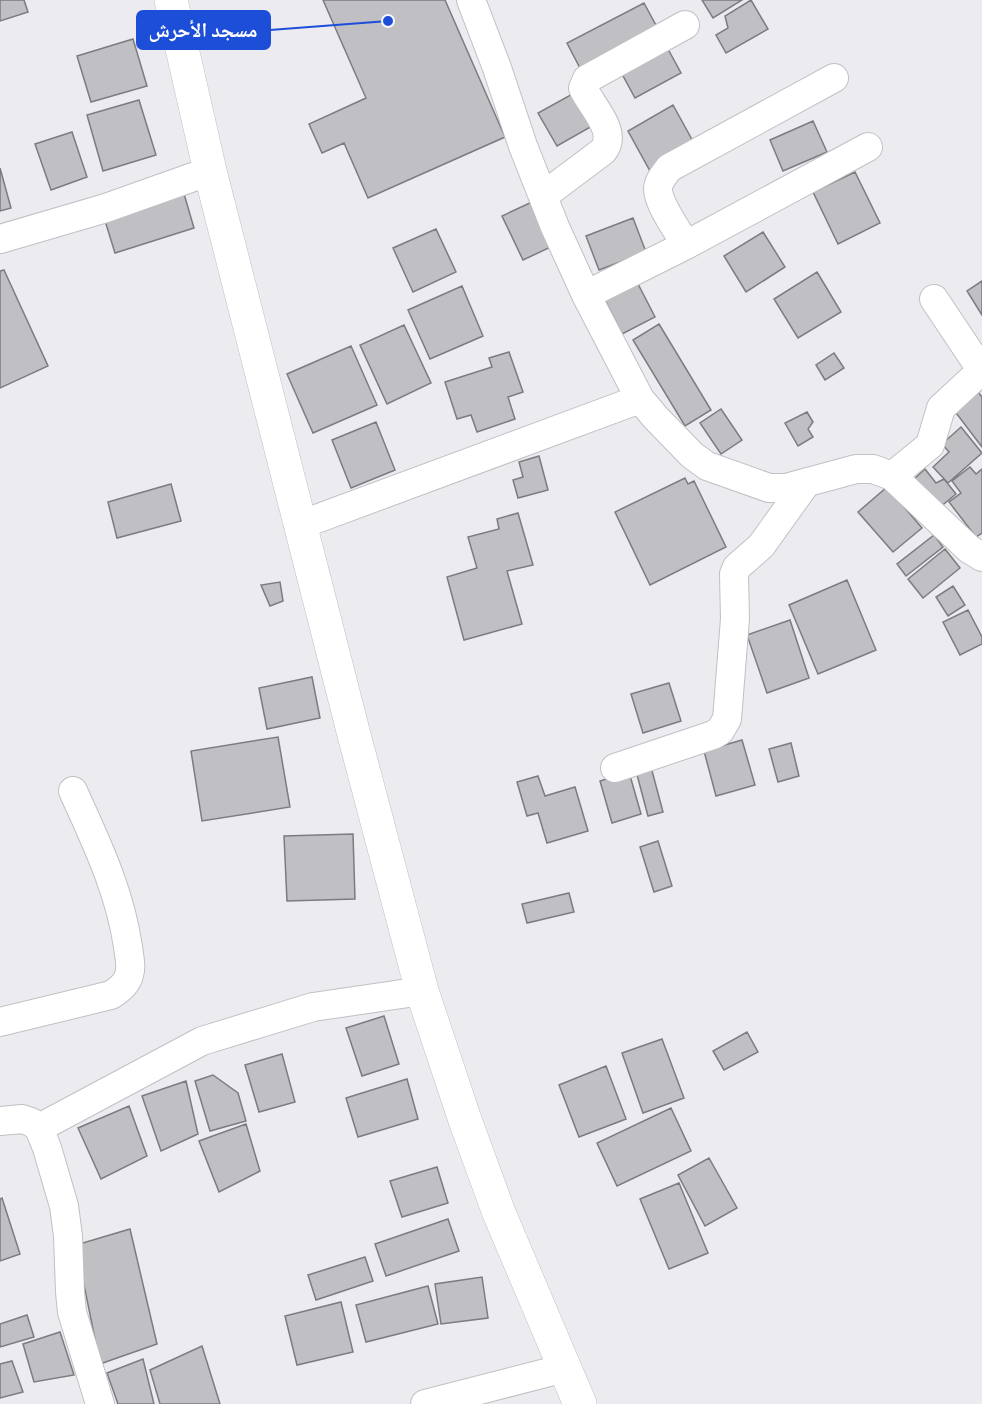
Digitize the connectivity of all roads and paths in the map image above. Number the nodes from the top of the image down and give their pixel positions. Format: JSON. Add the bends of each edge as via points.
{"nodes":[{"id":1,"x":171,"y":0,"type":"edge"},
{"id":2,"x":471,"y":0,"type":"edge"},
{"id":3,"x":685,"y":25,"type":"dead end"},
{"id":4,"x":834,"y":78,"type":"dead end"},
{"id":5,"x":868,"y":147,"type":"dead end"},
{"id":6,"x":210,"y":171,"type":"junction"},
{"id":7,"x":543,"y":196,"type":"junction"},
{"id":8,"x":0,"y":239,"type":"edge"},
{"id":9,"x":686,"y":245,"type":"junction"},
{"id":10,"x":586,"y":295,"type":"junction"},
{"id":11,"x":934,"y":298,"type":"dead end"},
{"id":12,"x":982,"y":370,"type":"edge"},
{"id":13,"x":640,"y":399,"type":"junction"},
{"id":14,"x":892,"y":476,"type":"junction"},
{"id":15,"x":807,"y":482,"type":"junction"},
{"id":16,"x":300,"y":525,"type":"junction"},
{"id":17,"x":982,"y":557,"type":"edge"},
{"id":18,"x":615,"y":768,"type":"dead end"},
{"id":19,"x":73,"y":790,"type":"dead end"},
{"id":20,"x":422,"y":991,"type":"junction"},
{"id":21,"x":0,"y":1022,"type":"edge"},
{"id":22,"x":0,"y":1121,"type":"edge"},
{"id":23,"x":39,"y":1128,"type":"junction"},
{"id":24,"x":565,"y":1368,"type":"junction"},
{"id":25,"x":100,"y":1404,"type":"edge"},
{"id":26,"x":425,"y":1404,"type":"edge"},
{"id":27,"x":580,"y":1404,"type":"edge"}],
"edges":[{"from":1,"to":6,"type":"street"},
{"from":2,"to":7,"type":"street"},
{"from":3,"to":7,"type":"street","via":[[587,79],[583,88],[604,124],[609,143]]},
{"from":4,"to":9,"type":"street","via":[[669,168],[658,191]]},
{"from":5,"to":9,"type":"street"},
{"from":6,"to":8,"type":"street","via":[[106,208]]},
{"from":6,"to":16,"type":"street"},
{"from":7,"to":10,"type":"street"},
{"from":9,"to":10,"type":"street"},
{"from":10,"to":13,"type":"street"},
{"from":11,"to":12,"type":"street"},
{"from":12,"to":14,"type":"street","via":[[938,412],[930,445]]},
{"from":13,"to":15,"type":"street","via":[[681,445],[707,465],[778,489]]},
{"from":13,"to":16,"type":"street"},
{"from":14,"to":15,"type":"street","via":[[856,469]]},
{"from":14,"to":17,"type":"street"},
{"from":15,"to":18,"type":"street","via":[[761,546],[734,574],[735,627],[725,724],[713,735]]},
{"from":16,"to":20,"type":"street"},
{"from":19,"to":21,"type":"street","via":[[119,899],[130,974],[125,984],[111,994]]},
{"from":20,"to":23,"type":"street","via":[[313,1007],[202,1041]]},
{"from":20,"to":24,"type":"street","via":[[499,1213]]},
{"from":22,"to":23,"type":"street","via":[[22,1119]]},
{"from":23,"to":25,"type":"street","via":[[64,1206],[72,1312]]},
{"from":24,"to":26,"type":"street"},
{"from":24,"to":27,"type":"street"}]}
